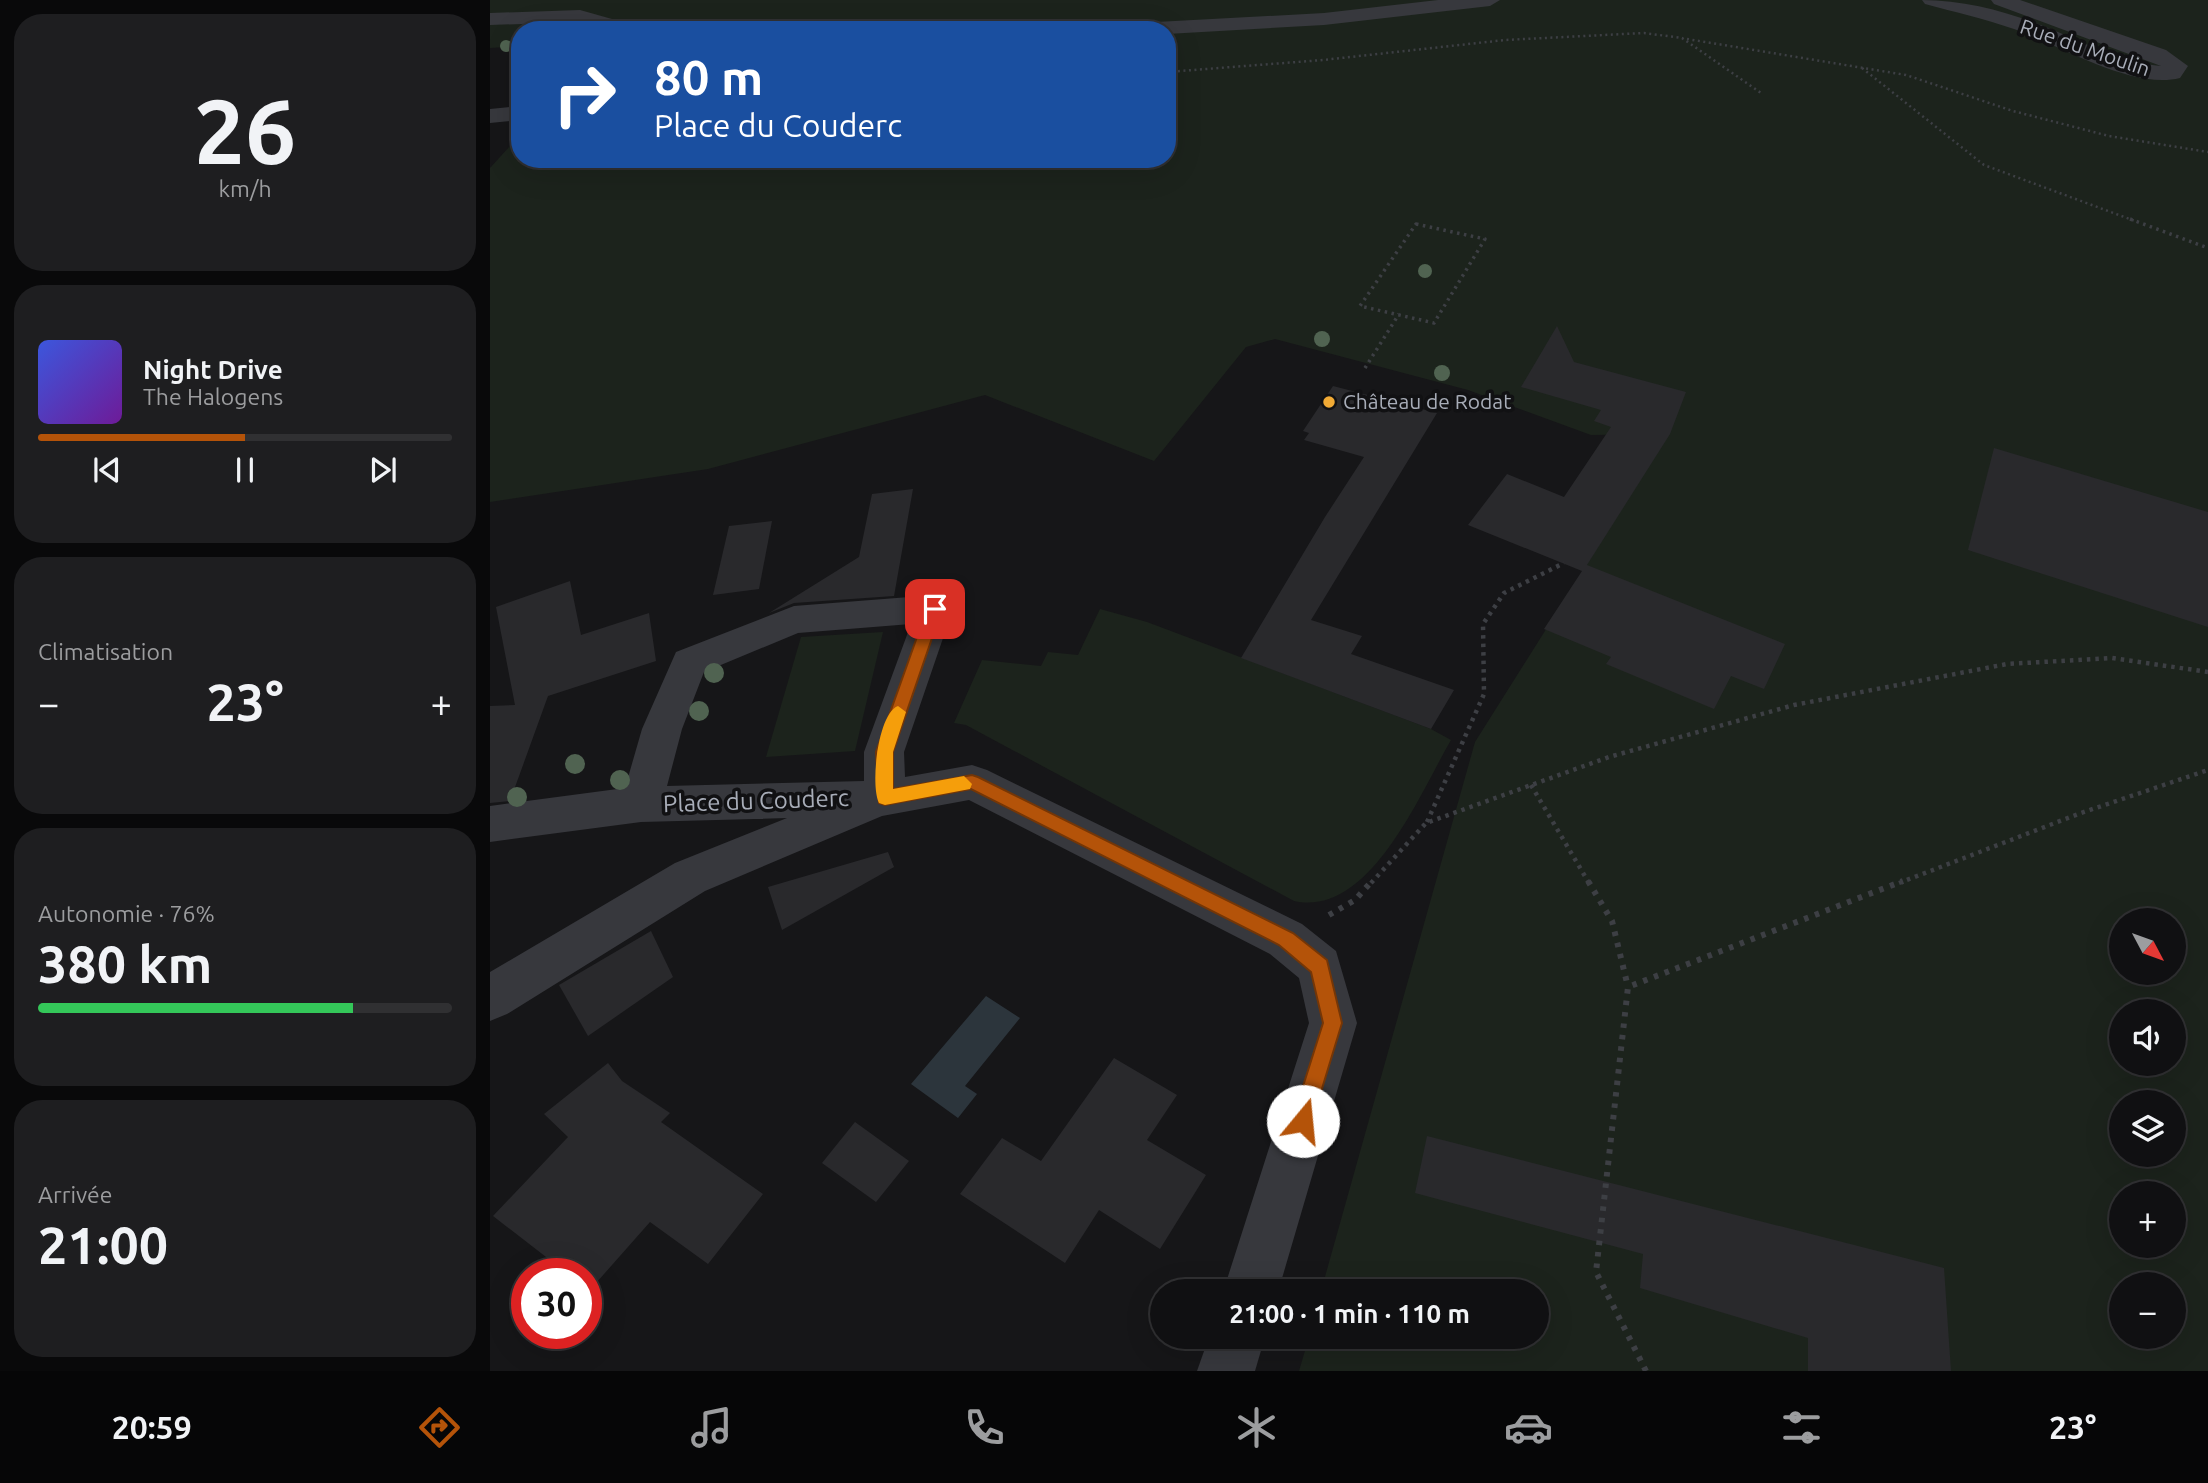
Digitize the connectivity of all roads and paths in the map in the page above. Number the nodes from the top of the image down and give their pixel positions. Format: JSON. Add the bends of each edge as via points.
{"nodes":[{"id":1,"x":1490,"y":0,"type":"edge"},
{"id":2,"x":1932,"y":0,"type":"edge"},
{"id":3,"x":2001,"y":0,"type":"edge"},
{"id":4,"x":490,"y":19,"type":"edge"},
{"id":5,"x":599,"y":21,"type":"edge"},
{"id":6,"x":1176,"y":27,"type":"edge"},
{"id":7,"x":1682,"y":38,"type":"junction"},
{"id":8,"x":511,"y":39,"type":"edge"},
{"id":9,"x":490,"y":40,"type":"edge"},
{"id":10,"x":1861,"y":67,"type":"junction"},
{"id":11,"x":1176,"y":71,"type":"edge"},
{"id":12,"x":1761,"y":93,"type":"dead end"},
{"id":13,"x":511,"y":114,"type":"edge"},
{"id":14,"x":490,"y":116,"type":"edge"},
{"id":15,"x":2208,"y":152,"type":"edge"},
{"id":16,"x":2208,"y":248,"type":"edge"},
{"id":17,"x":1399,"y":314,"type":"junction"},
{"id":18,"x":1366,"y":368,"type":"dead end"},
{"id":19,"x":1564,"y":563,"type":"dead end"},
{"id":20,"x":2208,"y":672,"type":"edge"},
{"id":21,"x":2208,"y":770,"type":"edge"},
{"id":22,"x":1531,"y":785,"type":"junction"},
{"id":23,"x":885,"y":798,"type":"junction"},
{"id":24,"x":641,"y":804,"type":"junction"},
{"id":25,"x":1426,"y":823,"type":"junction"},
{"id":26,"x":490,"y":824,"type":"edge"},
{"id":27,"x":1286,"y":939,"type":"junction"},
{"id":28,"x":1628,"y":987,"type":"junction"},
{"id":29,"x":490,"y":998,"type":"edge"},
{"id":30,"x":1255,"y":1279,"type":"edge"},
{"id":31,"x":1233,"y":1349,"type":"edge"},
{"id":32,"x":1226,"y":1371,"type":"edge"},
{"id":33,"x":1646,"y":1371,"type":"edge"}],
"edges":[{"from":1,"to":6,"type":"street","via":[[1324,19]]},
{"from":2,"to":3,"type":"street","name":"Rue du Moulin","via":[[2027,27],[2151,73],[2172,73],[2176,66],[2158,55]]},
{"from":4,"to":5,"type":"street","via":[[580,16]]},
{"from":7,"to":10,"type":"path"},
{"from":7,"to":11,"type":"path","via":[[1644,33],[1505,40]]},
{"from":7,"to":12,"type":"path"},
{"from":8,"to":9,"type":"street"},
{"from":10,"to":15,"type":"path","via":[[1906,75],[2013,111],[2109,136]]},
{"from":10,"to":16,"type":"path","via":[[1984,165]]},
{"from":13,"to":14,"type":"street"},
{"from":17,"to":17,"type":"path","via":[[1434,323],[1485,239],[1416,224],[1360,306]]},
{"from":17,"to":18,"type":"path"},
{"from":19,"to":25,"type":"path","via":[[1504,593],[1483,624],[1484,694]]},
{"from":20,"to":22,"type":"path","via":[[2112,658],[2007,664],[1794,705],[1609,757]]},
{"from":21,"to":28,"type":"path","via":[[2081,813]]},
{"from":22,"to":25,"type":"path"},
{"from":22,"to":28,"type":"path","via":[[1612,921]]},
{"from":23,"to":24,"type":"street","name":"Place du Couderc"},
{"from":23,"to":24,"type":"street","name":"Place du Couderc","via":[[884,752],[935,609],[794,620],[689,662],[662,729]]},
{"from":23,"to":27,"type":"street","name":"Place du Couderc","via":[[972,782]]},
{"from":23,"to":29,"type":"street","name":"Place du Couderc","via":[[690,877]]},
{"from":24,"to":26,"type":"street"},
{"from":25,"to":27,"type":"path","via":[[1356,900]]},
{"from":27,"to":30,"type":"street","name":"Place du Couderc","via":[[1320,967],[1332,1023]]},
{"from":28,"to":33,"type":"path","via":[[1596,1272]]},
{"from":31,"to":32,"type":"street"}]}
